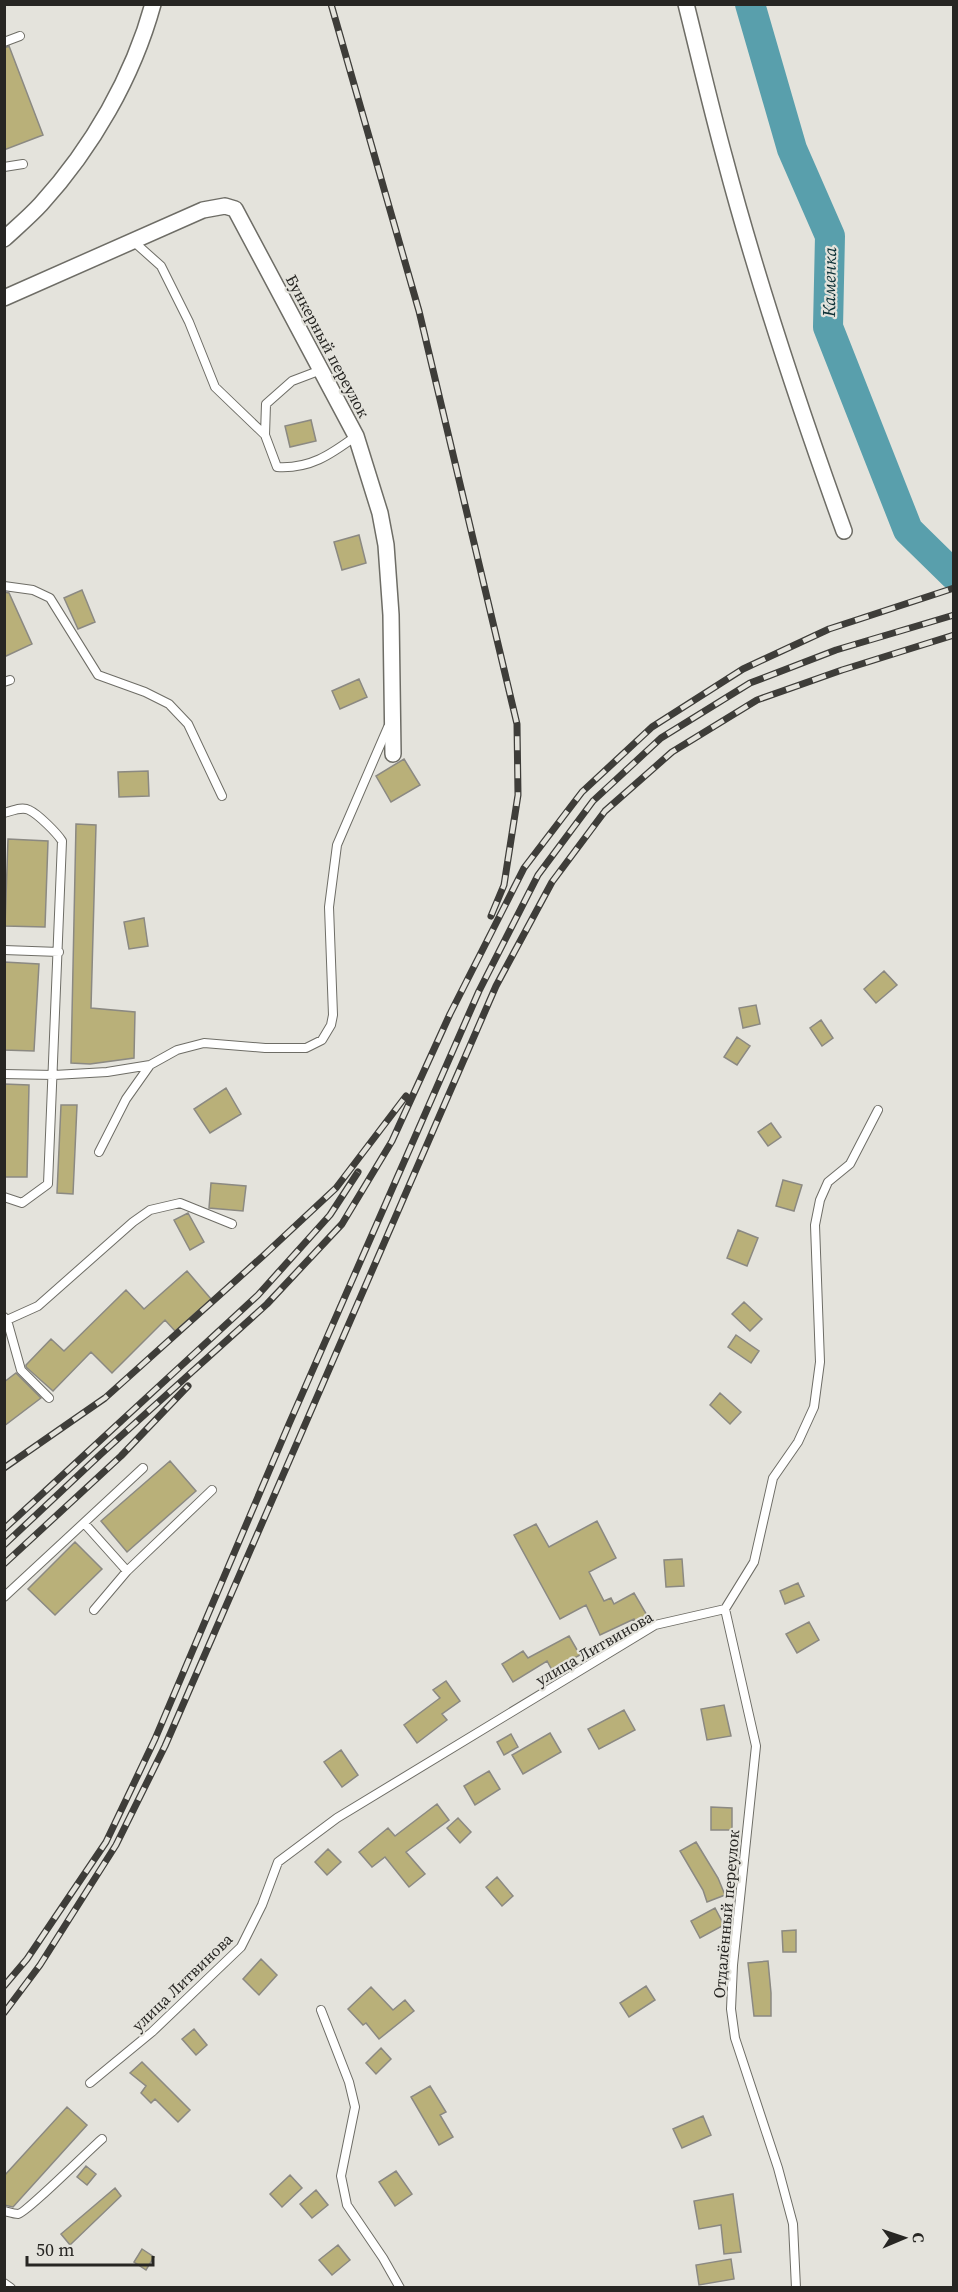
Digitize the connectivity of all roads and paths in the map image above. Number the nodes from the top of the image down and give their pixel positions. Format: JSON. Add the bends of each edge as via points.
{"nodes":[{"id":1,"x":153,"y":4,"type":"edge"},
{"id":2,"x":686,"y":4,"type":"edge"},
{"id":3,"x":20,"y":36,"type":"dead end"},
{"id":4,"x":4,"y":42,"type":"edge"},
{"id":5,"x":22,"y":164,"type":"dead end"},
{"id":6,"x":4,"y":167,"type":"edge"},
{"id":7,"x":4,"y":239,"type":"edge"},
{"id":8,"x":134,"y":241,"type":"junction"},
{"id":9,"x":4,"y":298,"type":"edge"},
{"id":10,"x":321,"y":370,"type":"junction"},
{"id":11,"x":265,"y":435,"type":"junction"},
{"id":12,"x":356,"y":436,"type":"junction"},
{"id":13,"x":843,"y":531,"type":"dead end"},
{"id":14,"x":4,"y":586,"type":"edge"},
{"id":15,"x":393,"y":718,"type":"junction"},
{"id":16,"x":393,"y":754,"type":"dead end"},
{"id":17,"x":222,"y":796,"type":"dead end"},
{"id":18,"x":4,"y":813,"type":"edge"},
{"id":19,"x":4,"y":950,"type":"edge"},
{"id":20,"x":59,"y":952,"type":"junction"},
{"id":21,"x":150,"y":1065,"type":"junction"},
{"id":22,"x":4,"y":1074,"type":"edge"},
{"id":23,"x":54,"y":1075,"type":"junction"},
{"id":24,"x":878,"y":1110,"type":"dead end"},
{"id":25,"x":99,"y":1152,"type":"dead end"},
{"id":26,"x":4,"y":1197,"type":"edge"},
{"id":27,"x":232,"y":1224,"type":"dead end"},
{"id":28,"x":6,"y":1318,"type":"edge"},
{"id":29,"x":49,"y":1398,"type":"dead end"},
{"id":30,"x":143,"y":1468,"type":"dead end"},
{"id":31,"x":212,"y":1490,"type":"dead end"},
{"id":32,"x":84,"y":1523,"type":"junction"},
{"id":33,"x":128,"y":1571,"type":"junction"},
{"id":34,"x":4,"y":1596,"type":"edge"},
{"id":35,"x":724,"y":1609,"type":"junction"},
{"id":36,"x":94,"y":1610,"type":"dead end"},
{"id":37,"x":321,"y":2010,"type":"dead end"},
{"id":38,"x":90,"y":2083,"type":"dead end"},
{"id":39,"x":102,"y":2139,"type":"dead end"},
{"id":40,"x":4,"y":2211,"type":"edge"},
{"id":41,"x":4,"y":2283,"type":"edge"},
{"id":42,"x":11,"y":2288,"type":"edge"},
{"id":43,"x":400,"y":2288,"type":"edge"},
{"id":44,"x":796,"y":2288,"type":"edge"}],
"edges":[{"from":1,"to":7,"type":"street","via":[[119,91],[84,150],[41,204]]},
{"from":2,"to":13,"type":"street","via":[[754,259]]},
{"from":3,"to":4,"type":"lane"},
{"from":5,"to":6,"type":"lane"},
{"from":8,"to":9,"type":"street","name":"Бункерный переулок"},
{"from":8,"to":10,"type":"street","name":"Бункерный переулок","via":[[203,210],[225,206],[235,209]]},
{"from":8,"to":11,"type":"lane","via":[[161,266],[215,387]]},
{"from":10,"to":11,"type":"lane","via":[[292,381],[266,404]]},
{"from":10,"to":12,"type":"street","name":"Бункерный переулок"},
{"from":11,"to":12,"type":"lane","via":[[277,467],[294,468],[328,456]]},
{"from":12,"to":15,"type":"street","name":"Бункерный переулок","via":[[386,545]]},
{"from":14,"to":17,"type":"lane","via":[[33,590],[50,598],[98,675],[169,704],[188,724]]},
{"from":15,"to":16,"type":"street","name":"Бункерный переулок"},
{"from":15,"to":21,"type":"lane","via":[[337,845],[329,907],[333,1015],[322,1040],[306,1048],[204,1043],[177,1050]]},
{"from":18,"to":20,"type":"lane","via":[[28,809],[62,842]]},
{"from":19,"to":20,"type":"lane"},
{"from":20,"to":23,"type":"lane"},
{"from":21,"to":23,"type":"lane"},
{"from":21,"to":25,"type":"lane","via":[[126,1099]]},
{"from":22,"to":23,"type":"lane"},
{"from":23,"to":26,"type":"lane","via":[[48,1184],[22,1203]]},
{"from":24,"to":35,"type":"lane","via":[[850,1164],[828,1182],[820,1200],[815,1224],[820,1362],[814,1407],[798,1442],[773,1478],[754,1562]]},
{"from":27,"to":28,"type":"lane","via":[[180,1203],[150,1210],[38,1306]]},
{"from":28,"to":29,"type":"lane","via":[[21,1370]]},
{"from":30,"to":32,"type":"lane"},
{"from":31,"to":33,"type":"lane"},
{"from":32,"to":33,"type":"lane"},
{"from":32,"to":34,"type":"lane"},
{"from":33,"to":36,"type":"lane"},
{"from":35,"to":38,"type":"lane","name":"улица Литвинова","via":[[655,1625],[337,1818],[278,1862],[242,1947],[152,2032]]},
{"from":35,"to":44,"type":"lane","name":"Отдалённый переулок","via":[[756,1746],[731,2009],[735,2038],[793,2224]]},
{"from":37,"to":43,"type":"lane","via":[[355,2107],[340,2176],[347,2205]]},
{"from":39,"to":40,"type":"lane","via":[[28,2209],[18,2214]]},
{"from":41,"to":42,"type":"lane"}]}
